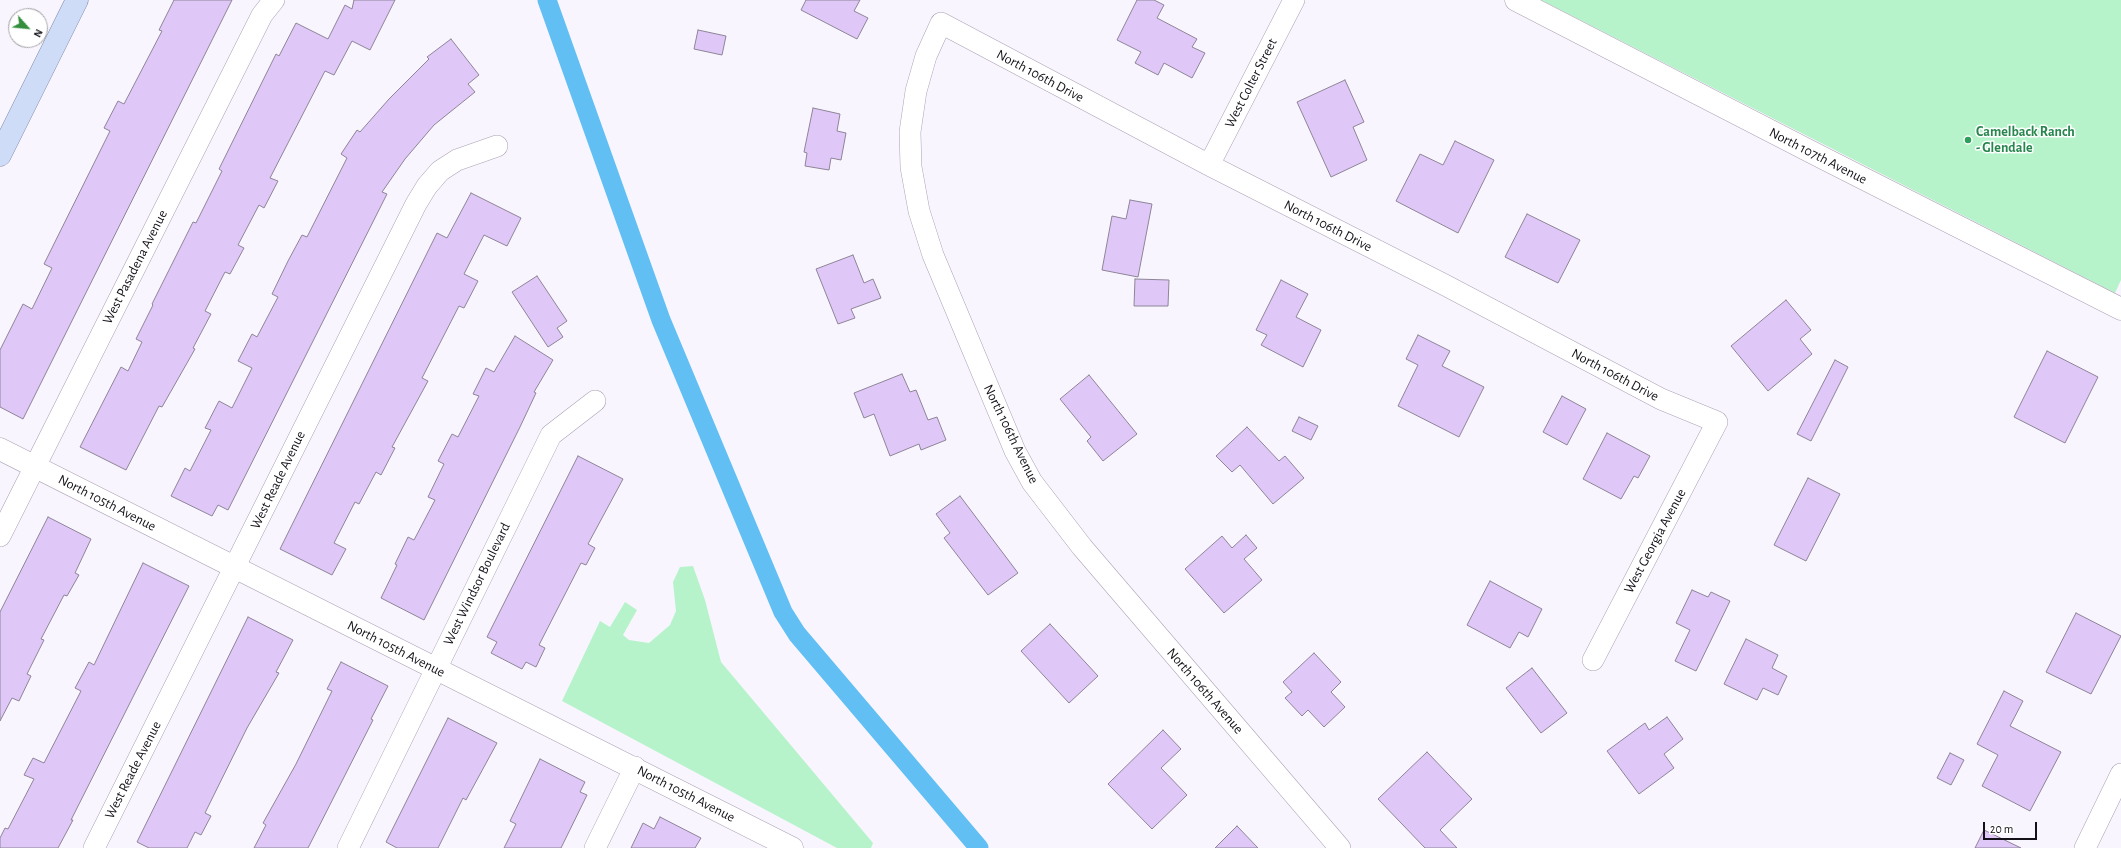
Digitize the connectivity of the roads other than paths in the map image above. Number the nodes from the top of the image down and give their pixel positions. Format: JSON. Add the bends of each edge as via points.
{"nodes":[{"id":1,"x":77,"y":0,"type":"edge"},
{"id":2,"x":274,"y":0,"type":"edge"},
{"id":3,"x":1294,"y":0,"type":"edge"},
{"id":4,"x":1516,"y":0,"type":"edge"},
{"id":5,"x":941,"y":23,"type":"joint"},
{"id":6,"x":496,"y":146,"type":"dead end"},
{"id":7,"x":0,"y":155,"type":"edge"},
{"id":8,"x":1209,"y":165,"type":"junction"},
{"id":9,"x":2121,"y":309,"type":"edge"},
{"id":10,"x":594,"y":401,"type":"dead end"},
{"id":11,"x":1717,"y":422,"type":"joint"},
{"id":12,"x":0,"y":449,"type":"edge"},
{"id":13,"x":35,"y":467,"type":"junction"},
{"id":14,"x":0,"y":536,"type":"edge"},
{"id":15,"x":234,"y":568,"type":"junction"},
{"id":16,"x":1593,"y":660,"type":"dead end"},
{"id":17,"x":435,"y":669,"type":"junction"},
{"id":18,"x":635,"y":768,"type":"junction"},
{"id":19,"x":2121,"y":774,"type":"edge"},
{"id":20,"x":94,"y":848,"type":"edge"},
{"id":21,"x":348,"y":848,"type":"edge"},
{"id":22,"x":595,"y":848,"type":"edge"},
{"id":23,"x":792,"y":848,"type":"edge"},
{"id":24,"x":1340,"y":848,"type":"edge"},
{"id":25,"x":2085,"y":848,"type":"edge"}],
"edges":[{"from":1,"to":7,"type":"main road"},
{"from":2,"to":13,"type":"street","name":"West Pasadena Avenue","via":[[262,15]]},
{"from":3,"to":8,"type":"street","name":"West Colter Street"},
{"from":4,"to":9,"type":"street","name":"North 107th Avenue"},
{"from":5,"to":8,"type":"street","name":"North 106th Drive"},
{"from":5,"to":24,"type":"street","name":"North 106th Avenue","via":[[926,56],[916,91],[910,132],[911,167],[919,211],[933,255],[1016,451],[1032,482],[1082,547]]},
{"from":6,"to":15,"type":"street","name":"West Reade Avenue","via":[[440,171],[419,198]]},
{"from":8,"to":11,"type":"street","name":"North 106th Drive","via":[[1661,399]]},
{"from":10,"to":17,"type":"street","name":"West Windsor Boulevard","via":[[551,435]]},
{"from":11,"to":16,"type":"street","name":"West Georgia Avenue"},
{"from":12,"to":13,"type":"street","name":"North 105th Avenue"},
{"from":13,"to":14,"type":"street","name":"West Pasadena Avenue"},
{"from":13,"to":15,"type":"street","name":"North 105th Avenue"},
{"from":15,"to":17,"type":"street","name":"North 105th Avenue"},
{"from":15,"to":20,"type":"street","name":"West Reade Avenue"},
{"from":17,"to":18,"type":"street","name":"North 105th Avenue"},
{"from":17,"to":21,"type":"street","name":"West Windsor Boulevard"},
{"from":18,"to":22,"type":"street"},
{"from":18,"to":23,"type":"street","name":"North 105th Avenue"},
{"from":19,"to":25,"type":"street"}]}
